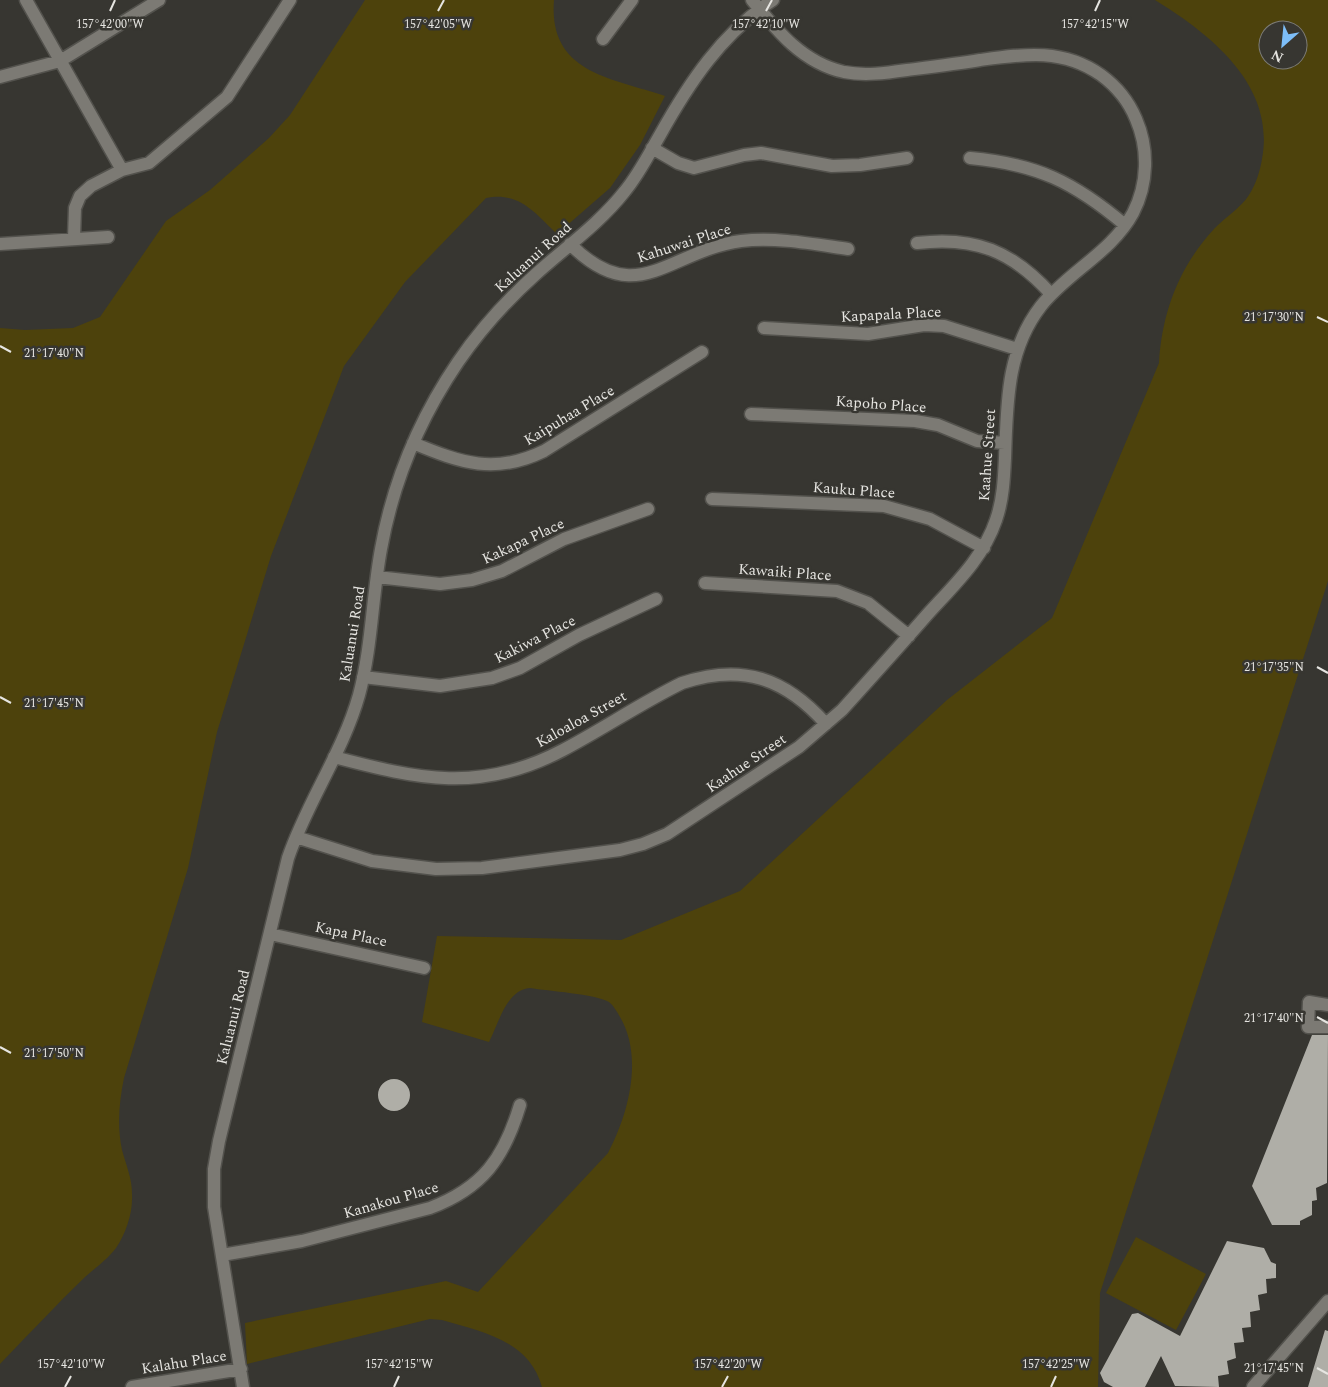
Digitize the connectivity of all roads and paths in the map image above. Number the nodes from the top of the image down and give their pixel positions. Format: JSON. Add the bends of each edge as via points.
{"nodes":[{"id":1,"x":26,"y":0,"type":"edge"},
{"id":2,"x":159,"y":0,"type":"edge"},
{"id":3,"x":290,"y":0,"type":"edge"},
{"id":4,"x":632,"y":0,"type":"edge"},
{"id":5,"x":774,"y":0,"type":"edge"},
{"id":6,"x":756,"y":5,"type":"edge"},
{"id":7,"x":603,"y":38,"type":"dead end"},
{"id":8,"x":60,"y":61,"type":"junction"},
{"id":9,"x":0,"y":77,"type":"edge"},
{"id":10,"x":652,"y":148,"type":"junction"},
{"id":11,"x":908,"y":158,"type":"dead end"},
{"id":12,"x":970,"y":158,"type":"dead end"},
{"id":13,"x":122,"y":170,"type":"junction"},
{"id":14,"x":1125,"y":225,"type":"junction"},
{"id":15,"x":108,"y":236,"type":"dead end"},
{"id":16,"x":74,"y":238,"type":"junction"},
{"id":17,"x":916,"y":243,"type":"dead end"},
{"id":18,"x":0,"y":244,"type":"edge"},
{"id":19,"x":570,"y":244,"type":"junction"},
{"id":20,"x":848,"y":249,"type":"dead end"},
{"id":21,"x":1051,"y":294,"type":"junction"},
{"id":22,"x":764,"y":328,"type":"dead end"},
{"id":23,"x":1017,"y":349,"type":"junction"},
{"id":24,"x":702,"y":352,"type":"dead end"},
{"id":25,"x":751,"y":414,"type":"dead end"},
{"id":26,"x":413,"y":443,"type":"junction"},
{"id":27,"x":1006,"y":443,"type":"junction"},
{"id":28,"x":712,"y":499,"type":"dead end"},
{"id":29,"x":648,"y":509,"type":"dead end"},
{"id":30,"x":984,"y":548,"type":"junction"},
{"id":31,"x":378,"y":577,"type":"junction"},
{"id":32,"x":706,"y":583,"type":"dead end"},
{"id":33,"x":656,"y":599,"type":"dead end"},
{"id":34,"x":909,"y":636,"type":"junction"},
{"id":35,"x":363,"y":677,"type":"junction"},
{"id":36,"x":826,"y":724,"type":"junction"},
{"id":37,"x":334,"y":757,"type":"junction"},
{"id":38,"x":296,"y":837,"type":"junction"},
{"id":39,"x":270,"y":934,"type":"junction"},
{"id":40,"x":424,"y":968,"type":"dead end"},
{"id":41,"x":1328,"y":1005,"type":"edge"},
{"id":42,"x":1328,"y":1028,"type":"edge"},
{"id":43,"x":520,"y":1105,"type":"dead end"},
{"id":44,"x":222,"y":1255,"type":"junction"},
{"id":45,"x":1328,"y":1301,"type":"edge"},
{"id":46,"x":241,"y":1369,"type":"junction"},
{"id":47,"x":132,"y":1387,"type":"edge"},
{"id":48,"x":243,"y":1387,"type":"edge"},
{"id":49,"x":1253,"y":1387,"type":"edge"}],
"edges":[{"from":1,"to":8,"type":"street"},
{"from":2,"to":8,"type":"street"},
{"from":3,"to":13,"type":"street","via":[[227,97],[149,163]]},
{"from":4,"to":7,"type":"street"},
{"from":5,"to":6,"type":"street","name":"Kaluanui Road"},
{"from":6,"to":10,"type":"street","name":"Kaluanui Road","via":[[702,67]]},
{"from":6,"to":14,"type":"street","name":"Kaahue Street","via":[[781,35],[804,54],[844,72],[874,75],[1034,54],[1065,57],[1093,70],[1127,102],[1144,142],[1143,186]]},
{"from":8,"to":9,"type":"street"},
{"from":8,"to":13,"type":"street"},
{"from":10,"to":11,"type":"street","via":[[694,168],[752,154],[773,154],[832,166]]},
{"from":10,"to":19,"type":"street","name":"Kaluanui Road","via":[[636,177],[612,206]]},
{"from":12,"to":14,"type":"street","via":[[1003,162],[1052,175]]},
{"from":13,"to":16,"type":"street","via":[[91,186],[80,196],[75,208]]},
{"from":14,"to":21,"type":"street","name":"Kaahue Street"},
{"from":15,"to":16,"type":"street"},
{"from":16,"to":18,"type":"street"},
{"from":17,"to":21,"type":"street","via":[[955,242],[993,250],[1028,270]]},
{"from":19,"to":20,"type":"street","name":"Kahuwai Place","via":[[597,268],[625,276],[641,275],[704,251],[740,242],[792,242]]},
{"from":19,"to":26,"type":"street","name":"Kaluanui Road","via":[[512,296],[476,338],[444,384]]},
{"from":21,"to":23,"type":"street","name":"Kaahue Street","via":[[1030,322]]},
{"from":22,"to":23,"type":"street","name":"Kapapala Place","via":[[868,334],[934,325],[955,328]]},
{"from":23,"to":27,"type":"street","name":"Kaahue Street","via":[[1010,378]]},
{"from":24,"to":26,"type":"street","name":"Kaipuhaa Place","via":[[544,451],[522,460],[498,465],[475,464],[451,459]]},
{"from":25,"to":27,"type":"street","name":"Kapoho Place","via":[[915,421],[938,425],[977,441]]},
{"from":26,"to":31,"type":"street","name":"Kaluanui Road","via":[[387,521]]},
{"from":27,"to":30,"type":"street","name":"Kaahue Street","via":[[1001,501]]},
{"from":28,"to":30,"type":"street","name":"Kauku Place","via":[[884,506],[930,519]]},
{"from":29,"to":31,"type":"street","name":"Kakapa Place","via":[[564,538],[502,571],[472,580],[440,584]]},
{"from":30,"to":34,"type":"street","name":"Kaahue Street"},
{"from":31,"to":35,"type":"street","name":"Kaluanui Road"},
{"from":32,"to":34,"type":"street","name":"Kawaiki Place","via":[[837,591],[868,603]]},
{"from":33,"to":35,"type":"street","name":"Kakiwa Place","via":[[579,635],[520,668],[492,678],[440,686]]},
{"from":34,"to":36,"type":"street","name":"Kaahue Street"},
{"from":35,"to":37,"type":"street","name":"Kaluanui Road","via":[[351,718]]},
{"from":36,"to":37,"type":"street","name":"Kaloaloa Street","via":[[808,704],[783,687],[754,677],[725,674],[682,683],[536,763],[501,773],[457,779],[420,778]]},
{"from":36,"to":38,"type":"street","name":"Kaahue Street","via":[[799,747],[667,834],[620,850],[482,868],[436,870],[372,861]]},
{"from":37,"to":38,"type":"street","name":"Kaluanui Road"},
{"from":38,"to":39,"type":"street","name":"Kaluanui Road"},
{"from":39,"to":40,"type":"street","name":"Kapa Place"},
{"from":39,"to":44,"type":"street","name":"Kaluanui Road","via":[[216,1155],[214,1207]]},
{"from":41,"to":42,"type":"street","via":[[1309,1002],[1308,1027]]},
{"from":43,"to":44,"type":"street","name":"Kanakou Place","via":[[510,1137],[495,1163],[474,1185],[449,1201],[302,1241]]},
{"from":44,"to":46,"type":"street","name":"Kaluanui Road"},
{"from":45,"to":49,"type":"street"},
{"from":46,"to":47,"type":"street","name":"Kalahu Place"},
{"from":46,"to":48,"type":"street","name":"Kaluanui Road"}]}
